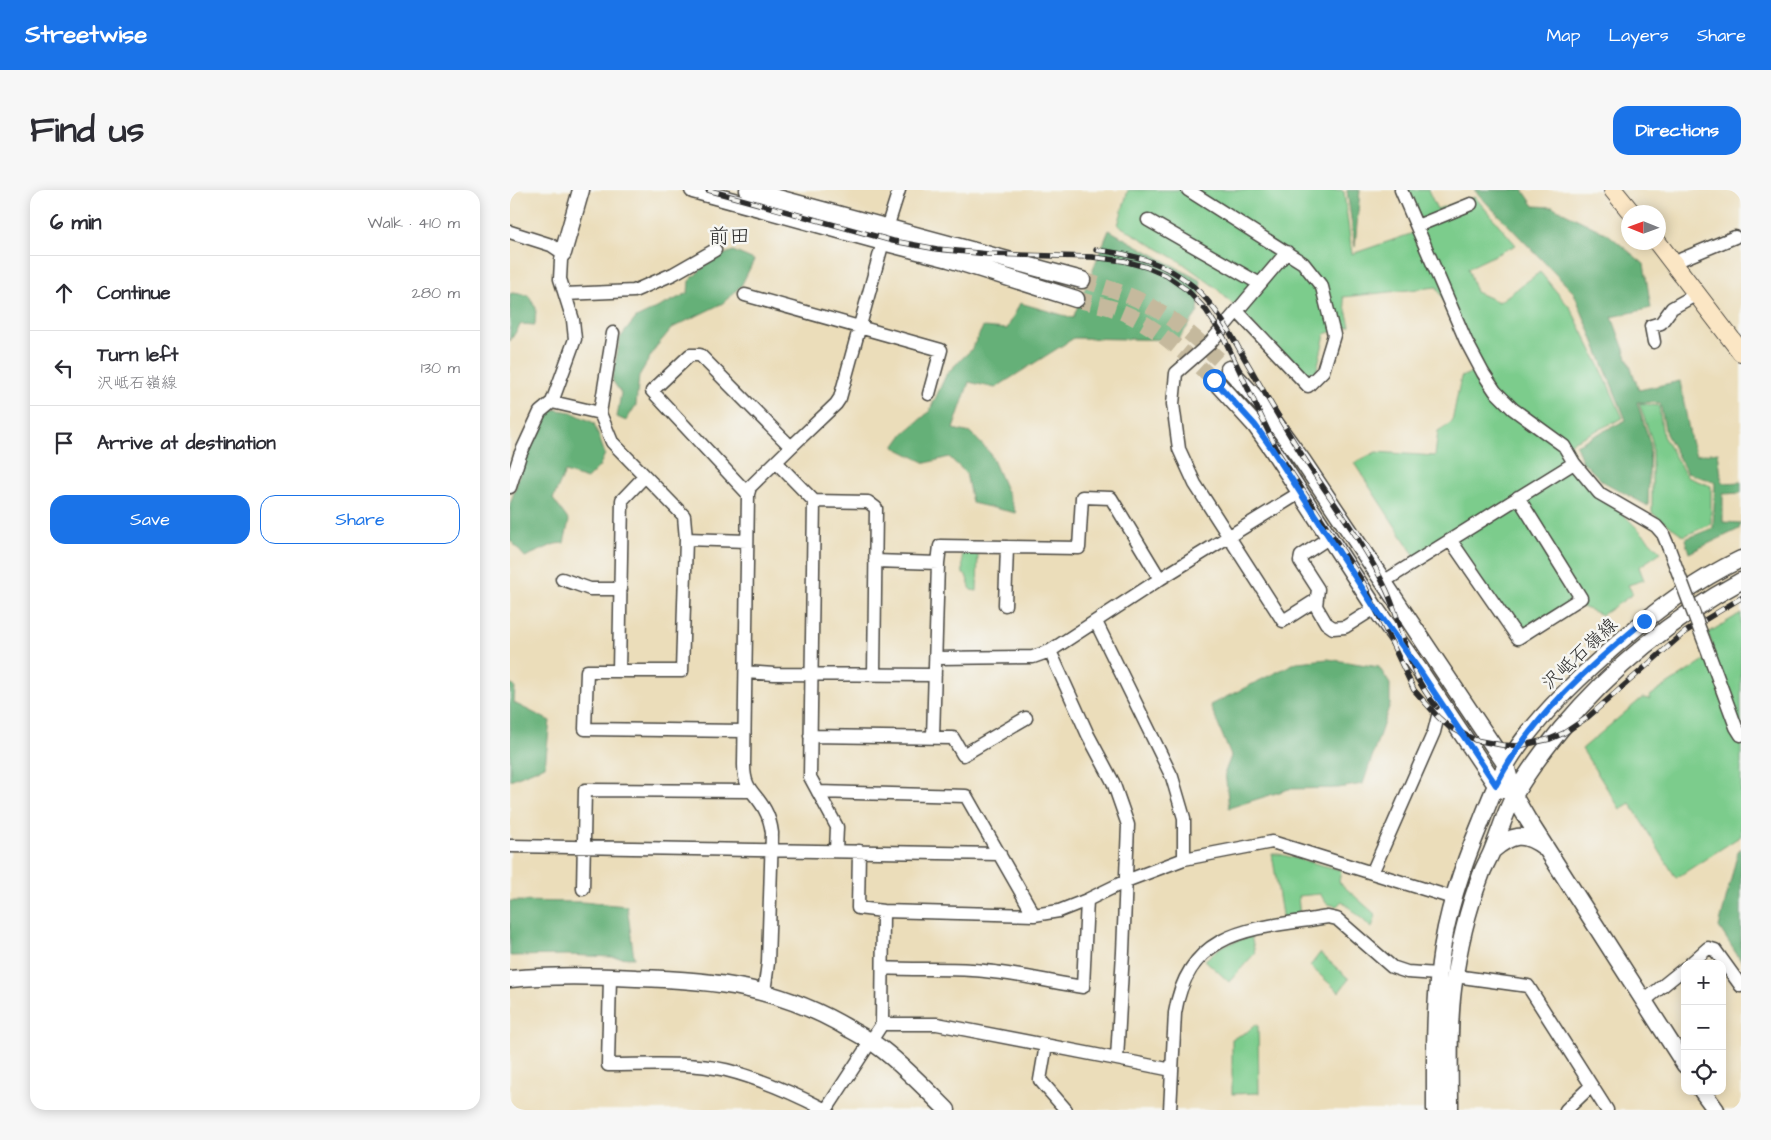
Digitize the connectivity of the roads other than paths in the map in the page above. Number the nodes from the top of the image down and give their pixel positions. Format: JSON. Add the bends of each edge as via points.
{"nodes":[{"id":1,"x":581,"y":190,"type":"edge"},
{"id":2,"x":693,"y":190,"type":"edge"},
{"id":3,"x":748,"y":190,"type":"edge"},
{"id":4,"x":899,"y":190,"type":"edge"},
{"id":5,"x":1188,"y":190,"type":"edge"},
{"id":6,"x":1401,"y":190,"type":"edge"},
{"id":7,"x":1613,"y":190,"type":"edge"},
{"id":8,"x":1471,"y":204,"type":"dead end"},
{"id":9,"x":1626,"y":205,"type":"edge"},
{"id":10,"x":1148,"y":220,"type":"dead end"},
{"id":11,"x":1417,"y":226,"type":"junction"},
{"id":12,"x":510,"y":232,"type":"edge"},
{"id":13,"x":885,"y":235,"type":"junction"},
{"id":14,"x":1735,"y":237,"type":"dead end"},
{"id":15,"x":715,"y":250,"type":"dead end"},
{"id":16,"x":1663,"y":250,"type":"edge"},
{"id":17,"x":1287,"y":252,"type":"junction"},
{"id":18,"x":563,"y":253,"type":"junction"},
{"id":19,"x":1682,"y":259,"type":"dead end"},
{"id":20,"x":1082,"y":280,"type":"tunnel mouth"},
{"id":21,"x":1260,"y":284,"type":"junction"},
{"id":22,"x":565,"y":294,"type":"junction"},
{"id":23,"x":1696,"y":294,"type":"junction"},
{"id":24,"x":745,"y":295,"type":"dead end"},
{"id":25,"x":1076,"y":299,"type":"tunnel mouth"},
{"id":26,"x":1237,"y":310,"type":"junction"},
{"id":27,"x":860,"y":327,"type":"junction"},
{"id":28,"x":613,"y":333,"type":"dead end"},
{"id":29,"x":1654,"y":342,"type":"dead end"},
{"id":30,"x":1741,"y":352,"type":"edge"},
{"id":31,"x":1229,"y":369,"type":"tunnel mouth"},
{"id":32,"x":1214,"y":380,"type":"tunnel mouth"},
{"id":33,"x":930,"y":394,"type":"dead end"},
{"id":34,"x":552,"y":402,"type":"junction"},
{"id":35,"x":600,"y":413,"type":"junction"},
{"id":36,"x":791,"y":447,"type":"junction"},
{"id":37,"x":776,"y":462,"type":"junction"},
{"id":38,"x":1574,"y":463,"type":"junction"},
{"id":39,"x":645,"y":476,"type":"junction"},
{"id":40,"x":510,"y":487,"type":"edge"},
{"id":41,"x":1301,"y":492,"type":"junction"},
{"id":42,"x":748,"y":494,"type":"junction"},
{"id":43,"x":1518,"y":497,"type":"junction"},
{"id":44,"x":814,"y":501,"type":"junction"},
{"id":45,"x":1229,"y":535,"type":"junction"},
{"id":46,"x":1330,"y":537,"type":"junction"},
{"id":47,"x":686,"y":539,"type":"junction"},
{"id":48,"x":747,"y":541,"type":"junction"},
{"id":49,"x":1451,"y":541,"type":"junction"},
{"id":50,"x":1008,"y":547,"type":"junction"},
{"id":51,"x":1741,"y":560,"type":"edge"},
{"id":52,"x":875,"y":561,"type":"junction"},
{"id":53,"x":938,"y":563,"type":"junction"},
{"id":54,"x":562,"y":579,"type":"dead end"},
{"id":55,"x":1160,"y":579,"type":"junction"},
{"id":56,"x":1741,"y":581,"type":"edge"},
{"id":57,"x":1384,"y":582,"type":"junction"},
{"id":58,"x":621,"y":589,"type":"junction"},
{"id":59,"x":1316,"y":600,"type":"junction"},
{"id":60,"x":1005,"y":605,"type":"dead end"},
{"id":61,"x":1375,"y":608,"type":"junction"},
{"id":62,"x":1096,"y":622,"type":"junction"},
{"id":63,"x":1050,"y":651,"type":"junction"},
{"id":64,"x":936,"y":658,"type":"junction"},
{"id":65,"x":618,"y":671,"type":"junction"},
{"id":66,"x":746,"y":672,"type":"junction"},
{"id":67,"x":810,"y":674,"type":"junction"},
{"id":68,"x":874,"y":674,"type":"junction"},
{"id":69,"x":935,"y":675,"type":"junction"},
{"id":70,"x":1442,"y":704,"type":"junction"},
{"id":71,"x":1026,"y":718,"type":"dead end"},
{"id":72,"x":744,"y":731,"type":"junction"},
{"id":73,"x":1741,"y":735,"type":"edge"},
{"id":74,"x":810,"y":736,"type":"junction"},
{"id":75,"x":933,"y":737,"type":"junction"},
{"id":76,"x":1506,"y":765,"type":"junction"},
{"id":77,"x":1496,"y":785,"type":"junction"},
{"id":78,"x":750,"y":791,"type":"junction"},
{"id":79,"x":818,"y":792,"type":"junction"},
{"id":80,"x":1514,"y":796,"type":"junction"},
{"id":81,"x":511,"y":845,"type":"edge"},
{"id":82,"x":583,"y":846,"type":"junction"},
{"id":83,"x":1545,"y":849,"type":"junction"},
{"id":84,"x":771,"y":850,"type":"junction"},
{"id":85,"x":1492,"y":850,"type":"junction"},
{"id":86,"x":836,"y":851,"type":"junction"},
{"id":87,"x":859,"y":851,"type":"junction"},
{"id":88,"x":1000,"y":854,"type":"junction"},
{"id":89,"x":1184,"y":858,"type":"junction"},
{"id":90,"x":1372,"y":874,"type":"junction"},
{"id":91,"x":1126,"y":881,"type":"junction"},
{"id":92,"x":583,"y":889,"type":"dead end"},
{"id":93,"x":1453,"y":898,"type":"junction"},
{"id":94,"x":1087,"y":900,"type":"junction"},
{"id":95,"x":883,"y":911,"type":"junction"},
{"id":96,"x":1034,"y":914,"type":"junction"},
{"id":97,"x":1694,"y":960,"type":"edge"},
{"id":98,"x":1722,"y":960,"type":"edge"},
{"id":99,"x":1726,"y":965,"type":"edge"},
{"id":100,"x":882,"y":968,"type":"junction"},
{"id":101,"x":1681,"y":971,"type":"edge"},
{"id":102,"x":1438,"y":974,"type":"junction"},
{"id":103,"x":1455,"y":976,"type":"junction"},
{"id":104,"x":610,"y":977,"type":"junction"},
{"id":105,"x":510,"y":979,"type":"edge"},
{"id":106,"x":1741,"y":986,"type":"edge"},
{"id":107,"x":764,"y":992,"type":"junction"},
{"id":108,"x":1644,"y":1001,"type":"junction"},
{"id":109,"x":882,"y":1024,"type":"junction"},
{"id":110,"x":870,"y":1041,"type":"junction"},
{"id":111,"x":1046,"y":1045,"type":"junction"},
{"id":112,"x":1116,"y":1059,"type":"junction"},
{"id":113,"x":1681,"y":1059,"type":"edge"},
{"id":114,"x":1172,"y":1070,"type":"junction"},
{"id":115,"x":1591,"y":1086,"type":"junction"},
{"id":116,"x":1705,"y":1095,"type":"edge"},
{"id":117,"x":826,"y":1110,"type":"edge"},
{"id":118,"x":947,"y":1110,"type":"edge"},
{"id":119,"x":1066,"y":1110,"type":"edge"},
{"id":120,"x":1170,"y":1110,"type":"edge"},
{"id":121,"x":1435,"y":1110,"type":"edge"},
{"id":122,"x":1450,"y":1110,"type":"edge"},
{"id":123,"x":1566,"y":1110,"type":"edge"},
{"id":124,"x":1607,"y":1110,"type":"edge"},
{"id":125,"x":1716,"y":1110,"type":"edge"}],
"edges":[{"from":1,"to":18,"type":"street"},
{"from":2,"to":13,"type":"street"},
{"from":3,"to":13,"type":"street"},
{"from":4,"to":13,"type":"street"},
{"from":5,"to":17,"type":"street"},
{"from":6,"to":11,"type":"street"},
{"from":7,"to":9,"type":"main road"},
{"from":8,"to":11,"type":"street"},
{"from":10,"to":21,"type":"street"},
{"from":11,"to":38,"type":"street","via":[[1483,373],[1504,402],[1564,446]]},
{"from":12,"to":18,"type":"street","via":[[551,245]]},
{"from":13,"to":20,"type":"street"},
{"from":13,"to":25,"type":"street"},
{"from":13,"to":27,"type":"street"},
{"from":14,"to":19,"type":"street"},
{"from":15,"to":22,"type":"street","via":[[634,291]]},
{"from":16,"to":23,"type":"main road"},
{"from":17,"to":21,"type":"street"},
{"from":17,"to":26,"type":"street","via":[[1303,263],[1322,286],[1334,335],[1323,371],[1308,386]]},
{"from":18,"to":22,"type":"street","via":[[560,279]]},
{"from":21,"to":26,"type":"street"},
{"from":22,"to":34,"type":"street","via":[[573,320],[574,339]]},
{"from":23,"to":29,"type":"street","via":[[1672,308],[1661,323],[1651,326]]},
{"from":23,"to":30,"type":"main road"},
{"from":24,"to":27,"type":"street"},
{"from":26,"to":45,"type":"street","via":[[1208,344],[1176,373],[1173,404],[1179,449],[1195,484]]},
{"from":27,"to":33,"type":"street","via":[[941,350]]},
{"from":27,"to":36,"type":"street","via":[[840,398]]},
{"from":28,"to":35,"type":"street"},
{"from":31,"to":57,"type":"street","via":[[1282,431]]},
{"from":32,"to":41,"type":"street","via":[[1255,425]]},
{"from":34,"to":35,"type":"street"},
{"from":34,"to":40,"type":"street","via":[[540,412],[520,455]]},
{"from":35,"to":39,"type":"street","via":[[612,442]]},
{"from":36,"to":37,"type":"street"},
{"from":36,"to":42,"type":"street","via":[[700,355],[690,355],[652,391]]},
{"from":37,"to":42,"type":"street","via":[[750,487]]},
{"from":37,"to":44,"type":"street"},
{"from":38,"to":43,"type":"street"},
{"from":38,"to":73,"type":"street","bridge":true,"via":[[1599,493],[1656,526],[1662,534]]},
{"from":39,"to":47,"type":"street","via":[[684,516]]},
{"from":39,"to":58,"type":"street","via":[[622,500]]},
{"from":41,"to":45,"type":"street"},
{"from":41,"to":46,"type":"street"},
{"from":42,"to":48,"type":"street"},
{"from":43,"to":49,"type":"street"},
{"from":43,"to":49,"type":"street","via":[[1581,598],[1518,638]]},
{"from":44,"to":52,"type":"street","via":[[868,502],[876,508]]},
{"from":44,"to":67,"type":"street"},
{"from":45,"to":55,"type":"street"},
{"from":45,"to":59,"type":"street","via":[[1283,621]]},
{"from":46,"to":59,"type":"street","via":[[1300,556],[1318,589]]},
{"from":46,"to":61,"type":"street"},
{"from":47,"to":48,"type":"street"},
{"from":47,"to":65,"type":"street","via":[[682,671]]},
{"from":48,"to":66,"type":"street"},
{"from":49,"to":57,"type":"street"},
{"from":50,"to":53,"type":"street","via":[[940,546]]},
{"from":50,"to":55,"type":"street","via":[[1079,548],[1082,497],[1111,498]]},
{"from":50,"to":60,"type":"street"},
{"from":51,"to":76,"type":"street","name":"沢岻石嶺線","via":[[1662,607],[1624,637],[1551,708]]},
{"from":52,"to":53,"type":"street"},
{"from":52,"to":68,"type":"street"},
{"from":53,"to":64,"type":"street"},
{"from":54,"to":58,"type":"street","via":[[590,589]]},
{"from":55,"to":62,"type":"street"},
{"from":56,"to":80,"type":"street","via":[[1669,625],[1618,669],[1550,742]]},
{"from":57,"to":76,"type":"street"},
{"from":58,"to":65,"type":"street"},
{"from":59,"to":61,"type":"street","via":[[1316,610],[1333,628],[1345,627]]},
{"from":61,"to":70,"type":"street"},
{"from":62,"to":63,"type":"street"},
{"from":62,"to":89,"type":"street","via":[[1172,777],[1184,818]]},
{"from":63,"to":64,"type":"street","via":[[1033,657]]},
{"from":63,"to":91,"type":"street","via":[[1113,782],[1128,825]]},
{"from":64,"to":69,"type":"street"},
{"from":65,"to":72,"type":"street","via":[[587,671],[585,729]]},
{"from":66,"to":67,"type":"street"},
{"from":66,"to":72,"type":"street"},
{"from":67,"to":68,"type":"street"},
{"from":67,"to":74,"type":"street"},
{"from":68,"to":69,"type":"street"},
{"from":69,"to":75,"type":"street"},
{"from":70,"to":77,"type":"street"},
{"from":70,"to":90,"type":"street","via":[[1434,732]]},
{"from":71,"to":75,"type":"street","via":[[963,755],[953,738]]},
{"from":72,"to":78,"type":"street","via":[[744,772]]},
{"from":74,"to":75,"type":"street"},
{"from":74,"to":79,"type":"street","via":[[810,777]]},
{"from":76,"to":77,"type":"street","name":"沢岻石嶺線"},
{"from":76,"to":80,"type":"street"},
{"from":77,"to":80,"type":"street"},
{"from":77,"to":93,"type":"street","name":"沢岻石嶺線"},
{"from":78,"to":82,"type":"street","via":[[585,790]]},
{"from":78,"to":84,"type":"street","via":[[768,816]]},
{"from":79,"to":86,"type":"street","via":[[837,827]]},
{"from":79,"to":88,"type":"street","via":[[966,796]]},
{"from":80,"to":83,"type":"street"},
{"from":80,"to":85,"type":"street"},
{"from":81,"to":82,"type":"street"},
{"from":82,"to":84,"type":"street"},
{"from":82,"to":92,"type":"street"},
{"from":83,"to":85,"type":"street","via":[[1531,839],[1516,836]]},
{"from":83,"to":108,"type":"street"},
{"from":84,"to":86,"type":"street"},
{"from":84,"to":107,"type":"street","via":[[768,963]]},
{"from":85,"to":103,"type":"street","via":[[1472,901]]},
{"from":86,"to":87,"type":"street"},
{"from":87,"to":88,"type":"street"},
{"from":87,"to":95,"type":"street","via":[[858,908]]},
{"from":88,"to":96,"type":"street"},
{"from":89,"to":90,"type":"street","via":[[1272,842]]},
{"from":89,"to":91,"type":"street"},
{"from":90,"to":93,"type":"street"},
{"from":91,"to":94,"type":"street"},
{"from":91,"to":112,"type":"street"},
{"from":93,"to":102,"type":"street","name":"沢岻石嶺線"},
{"from":94,"to":96,"type":"street","via":[[1059,911]]},
{"from":94,"to":100,"type":"street","via":[[1083,988],[972,970]]},
{"from":95,"to":96,"type":"street"},
{"from":95,"to":100,"type":"street"},
{"from":97,"to":98,"type":"street","via":[[1708,948],[1715,950]]},
{"from":99,"to":106,"type":"street"},
{"from":100,"to":109,"type":"street"},
{"from":101,"to":108,"type":"street"},
{"from":102,"to":114,"type":"street","via":[[1407,972],[1392,967],[1337,919],[1328,917],[1232,936],[1208,948],[1181,984],[1175,1013]]},
{"from":102,"to":121,"type":"street","name":"沢岻石嶺線"},
{"from":103,"to":115,"type":"street","via":[[1528,986]]},
{"from":103,"to":122,"type":"street"},
{"from":104,"to":105,"type":"street"},
{"from":104,"to":107,"type":"street","via":[[699,981]]},
{"from":104,"to":117,"type":"street","via":[[608,1066],[683,1065],[726,1070],[779,1086]]},
{"from":107,"to":110,"type":"street","via":[[810,1008]]},
{"from":108,"to":113,"type":"street"},
{"from":109,"to":110,"type":"street"},
{"from":109,"to":111,"type":"street","via":[[937,1024]]},
{"from":110,"to":117,"type":"street"},
{"from":110,"to":118,"type":"street"},
{"from":111,"to":112,"type":"street"},
{"from":111,"to":119,"type":"street","via":[[1040,1080]]},
{"from":112,"to":114,"type":"street"},
{"from":114,"to":120,"type":"street"},
{"from":115,"to":123,"type":"street"},
{"from":115,"to":124,"type":"street"},
{"from":116,"to":125,"type":"street"}]}
